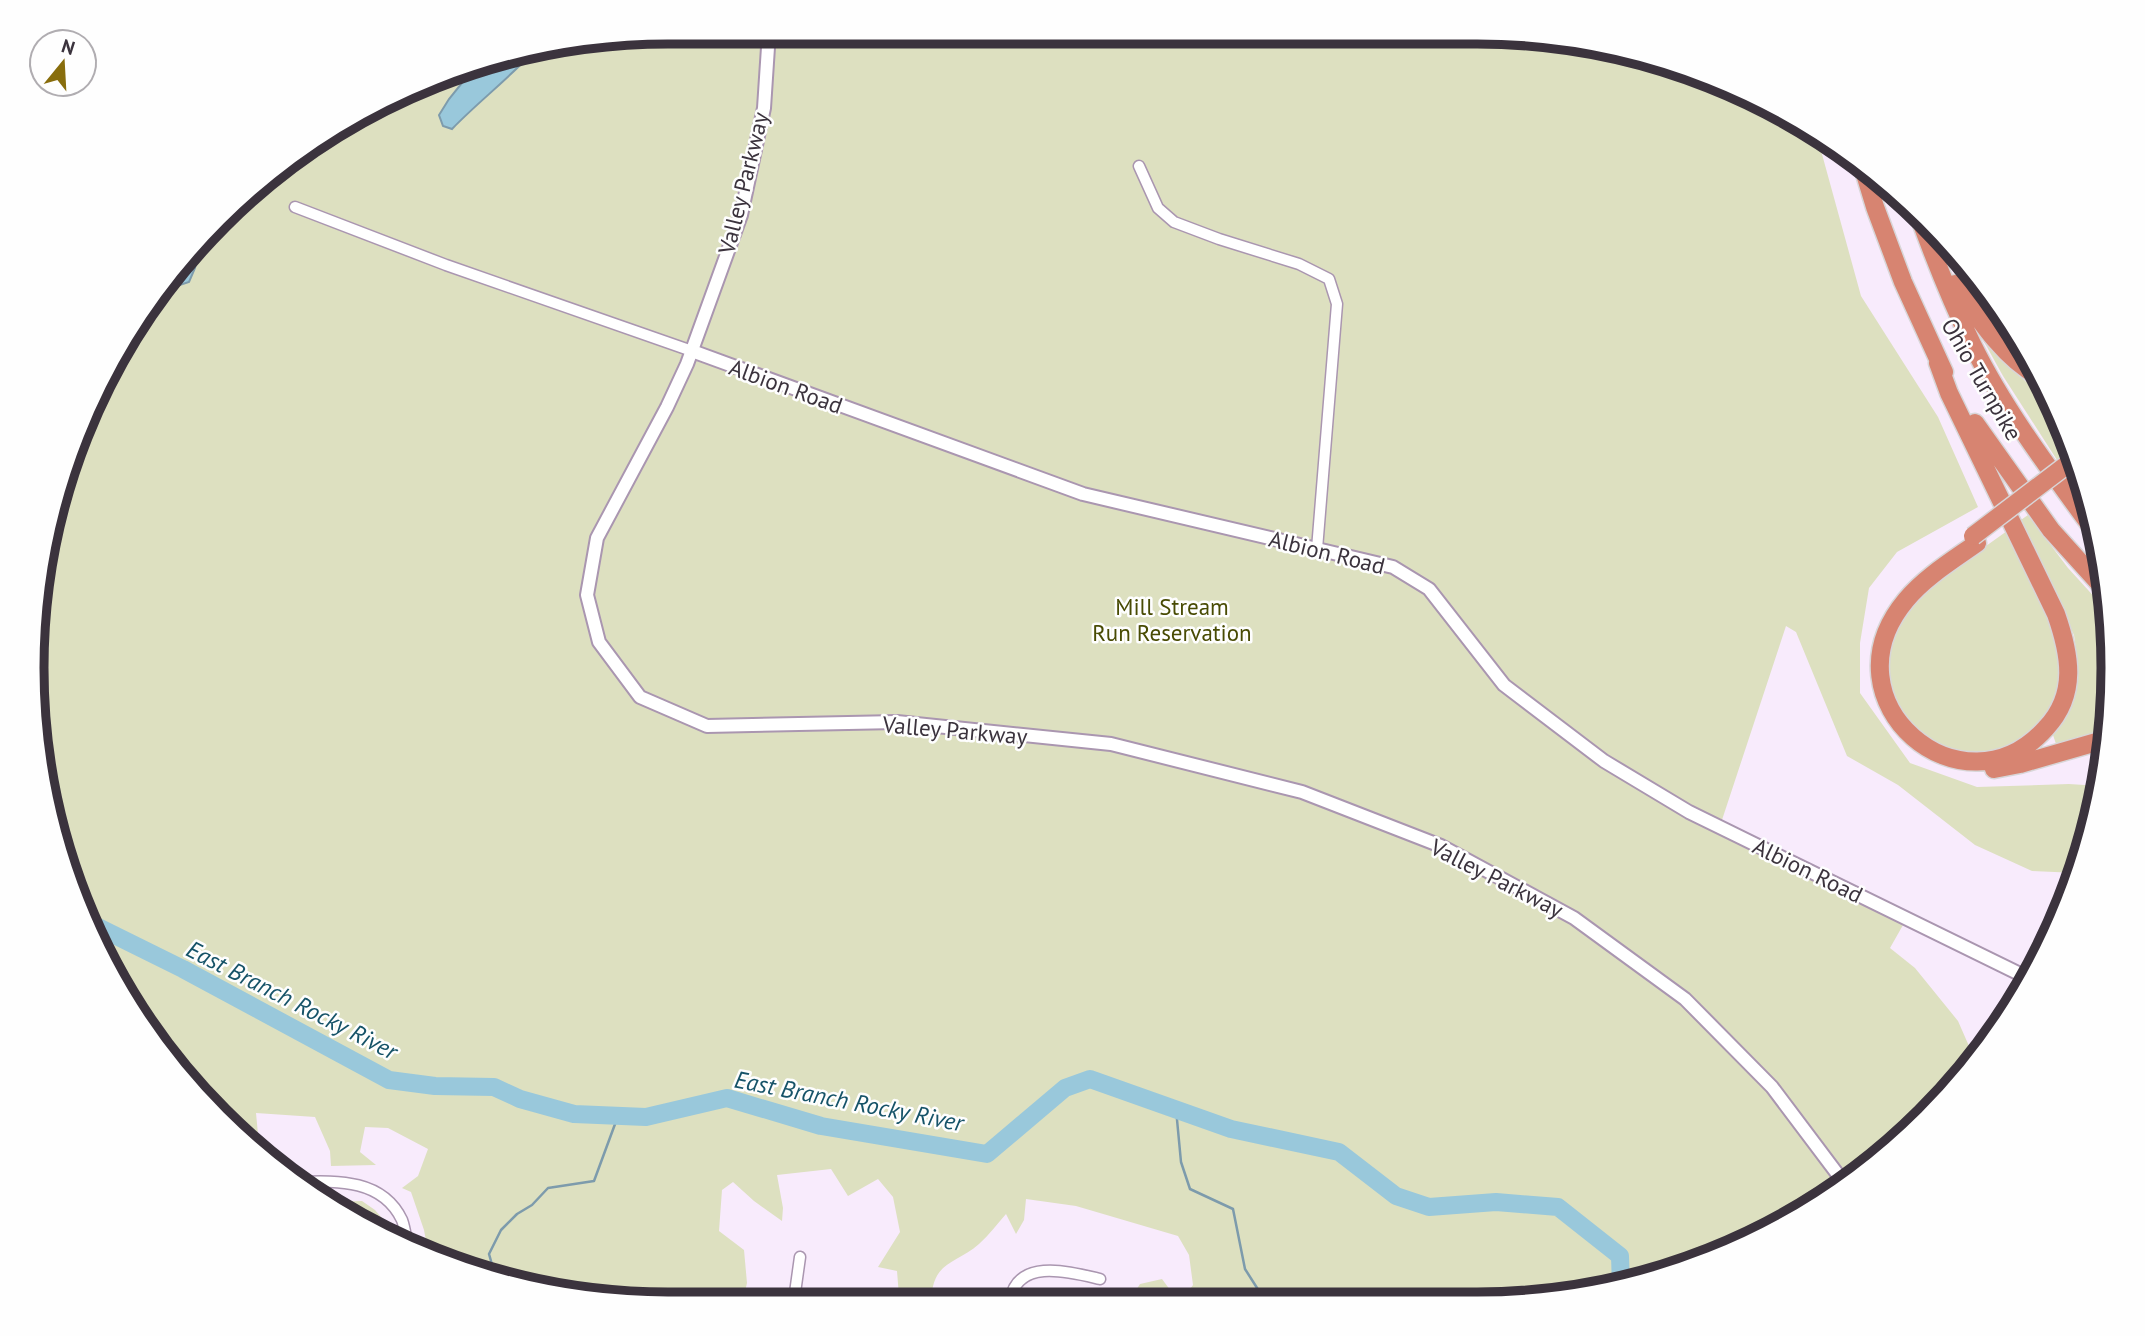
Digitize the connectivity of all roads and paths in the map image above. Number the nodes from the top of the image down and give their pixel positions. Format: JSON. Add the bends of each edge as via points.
{"nodes":[{"id":1,"x":768,"y":44,"type":"edge"},
{"id":2,"x":1139,"y":166,"type":"dead end"},
{"id":3,"x":1867,"y":181,"type":"edge"},
{"id":4,"x":295,"y":207,"type":"dead end"},
{"id":5,"x":1925,"y":235,"type":"edge"},
{"id":6,"x":1930,"y":248,"type":"junction"},
{"id":7,"x":692,"y":351,"type":"junction"},
{"id":8,"x":1938,"y":363,"type":"junction"},
{"id":9,"x":2022,"y":364,"type":"edge"},
{"id":10,"x":2067,"y":465,"type":"edge"},
{"id":11,"x":2070,"y":472,"type":"edge"},
{"id":12,"x":2082,"y":513,"type":"edge"},
{"id":13,"x":1975,"y":539,"type":"junction"},
{"id":14,"x":1317,"y":549,"type":"junction"},
{"id":15,"x":2094,"y":578,"type":"edge"},
{"id":16,"x":2097,"y":742,"type":"edge"},
{"id":17,"x":2021,"y":975,"type":"edge"},
{"id":18,"x":1839,"y":1176,"type":"edge"},
{"id":19,"x":314,"y":1182,"type":"edge"},
{"id":20,"x":405,"y":1234,"type":"edge"},
{"id":21,"x":800,"y":1257,"type":"dead end"},
{"id":22,"x":1100,"y":1279,"type":"dead end"},
{"id":23,"x":795,"y":1292,"type":"edge"},
{"id":24,"x":1012,"y":1292,"type":"edge"}],
"edges":[{"from":1,"to":7,"type":"street","name":"Valley Parkway","via":[[764,108],[741,215]]},
{"from":2,"to":14,"type":"street","via":[[1158,208],[1174,222],[1299,264],[1329,279],[1337,304]]},
{"from":3,"to":8,"type":"highway","name":"Ohio Turnpike"},
{"from":4,"to":7,"type":"street"},
{"from":5,"to":6,"type":"highway","name":"Ohio Turnpike"},
{"from":6,"to":9,"type":"highway","via":[[1980,321]]},
{"from":6,"to":12,"type":"highway","name":"Ohio Turnpike","via":[[1973,347],[2031,444]]},
{"from":7,"to":14,"type":"street","name":"Albion Road","via":[[1083,494]]},
{"from":7,"to":18,"type":"street","name":"Valley Parkway","via":[[597,538],[587,595],[599,642],[640,697],[707,726],[897,722],[1111,744],[1302,792],[1441,846],[1574,918],[1685,999],[1772,1087]]},
{"from":8,"to":13,"type":"highway","via":[[2056,614],[2070,667],[2059,712],[2043,733],[2005,758],[1984,761],[1938,754],[1908,733],[1890,710],[1879,668],[1886,634],[1906,600]]},
{"from":8,"to":15,"type":"highway","name":"Ohio Turnpike","via":[[2020,488]]},
{"from":10,"to":13,"type":"highway","bridge":true},
{"from":11,"to":13,"type":"highway"},
{"from":13,"to":16,"type":"highway","via":[[1929,565],[1894,598],[1880,621],[1871,646],[1870,673],[1879,708],[1915,751],[1953,769],[1998,769]]},
{"from":14,"to":17,"type":"street","name":"Albion Road","via":[[1393,567],[1429,589],[1504,685],[1615,768],[1689,812]]},
{"from":19,"to":20,"type":"street","via":[[365,1186],[386,1199]]},
{"from":21,"to":23,"type":"street"},
{"from":22,"to":24,"type":"street","via":[[1037,1271],[1020,1278]]}]}
